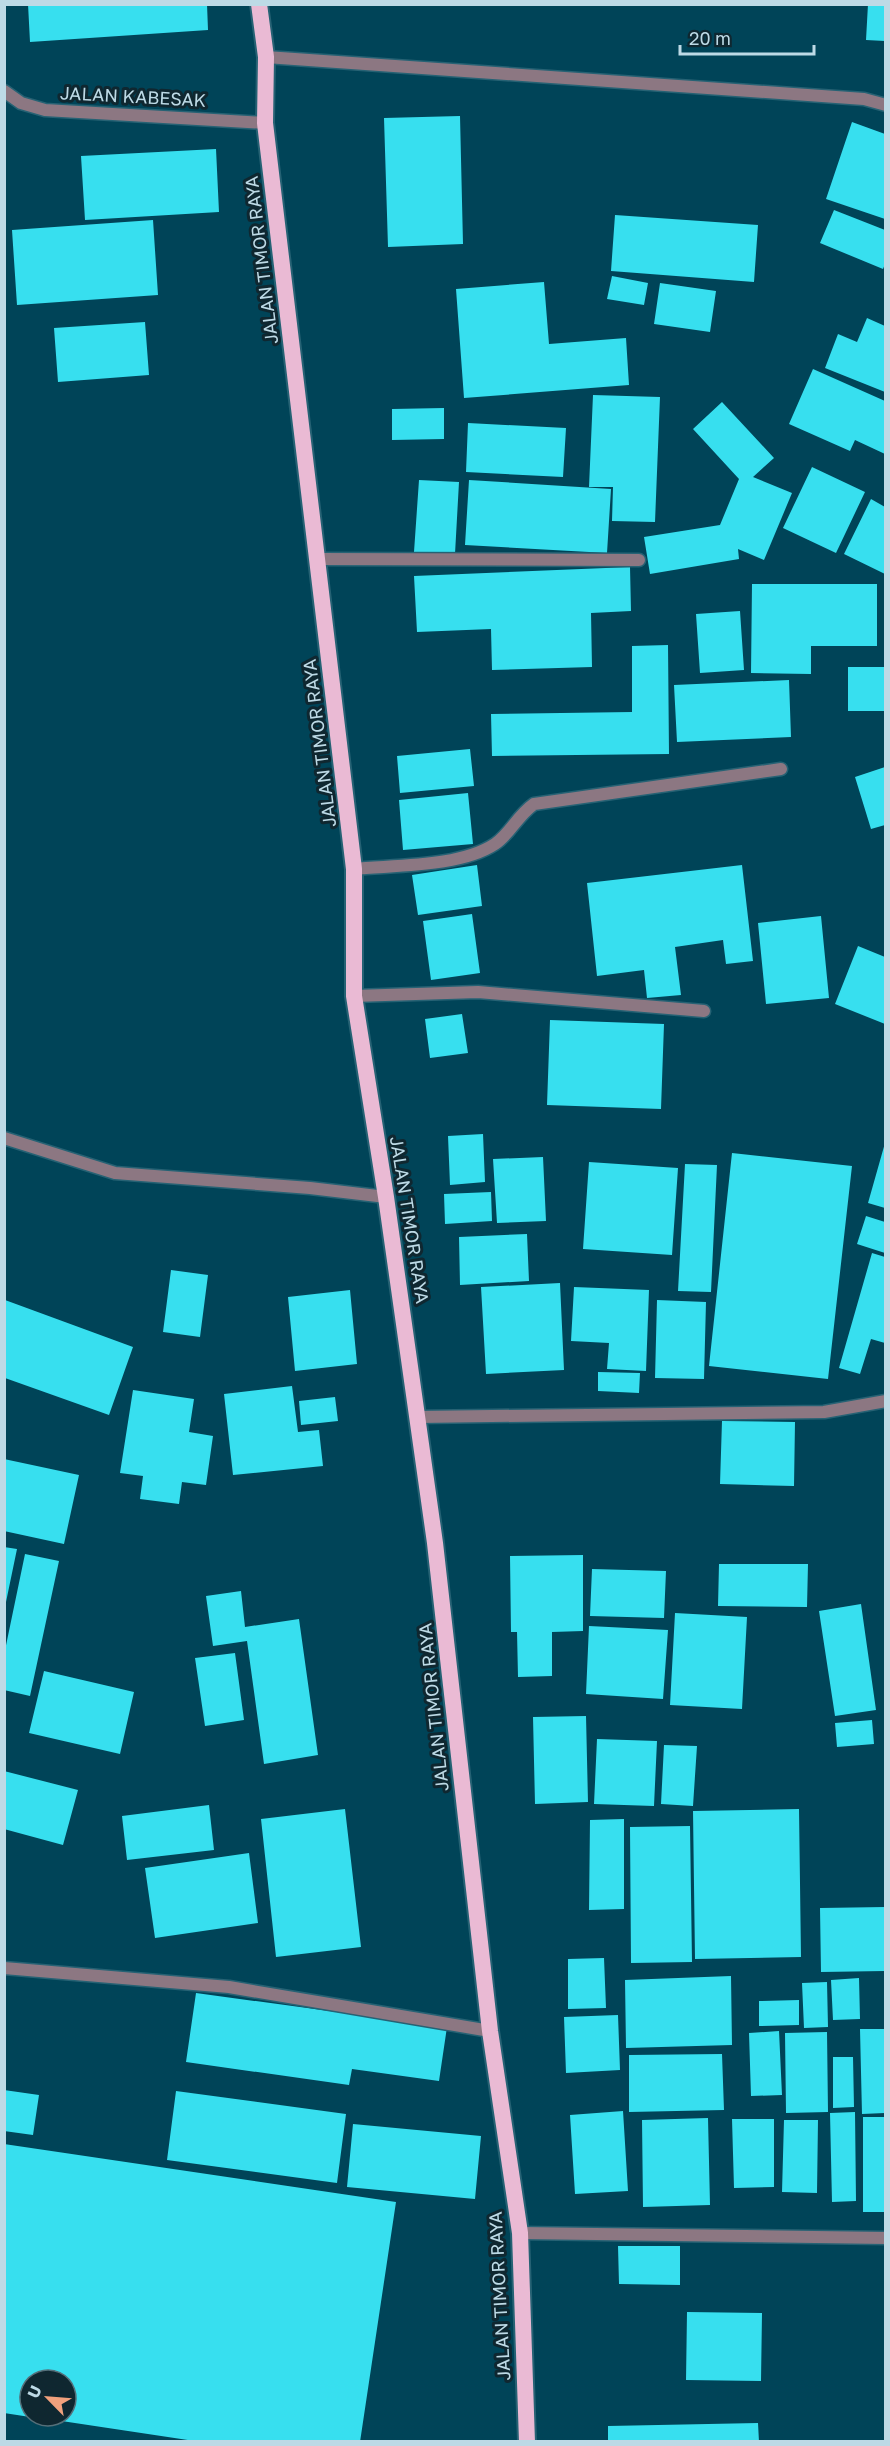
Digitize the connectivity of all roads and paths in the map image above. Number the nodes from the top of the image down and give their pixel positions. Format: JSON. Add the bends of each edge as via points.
{"nodes":[{"id":1,"x":259,"y":4,"type":"edge"},
{"id":2,"x":266,"y":57,"type":"junction"},
{"id":3,"x":4,"y":91,"type":"edge"},
{"id":4,"x":885,"y":105,"type":"edge"},
{"id":5,"x":265,"y":123,"type":"junction"},
{"id":6,"x":317,"y":559,"type":"junction"},
{"id":7,"x":639,"y":560,"type":"dead end"},
{"id":8,"x":781,"y":769,"type":"dead end"},
{"id":9,"x":354,"y":869,"type":"junction"},
{"id":10,"x":354,"y":996,"type":"junction"},
{"id":11,"x":704,"y":1011,"type":"dead end"},
{"id":12,"x":4,"y":1138,"type":"edge"},
{"id":13,"x":386,"y":1197,"type":"junction"},
{"id":14,"x":885,"y":1401,"type":"edge"},
{"id":15,"x":418,"y":1418,"type":"junction"},
{"id":16,"x":4,"y":1968,"type":"edge"},
{"id":17,"x":490,"y":2031,"type":"junction"},
{"id":18,"x":520,"y":2233,"type":"junction"},
{"id":19,"x":885,"y":2238,"type":"edge"},
{"id":20,"x":526,"y":2442,"type":"edge"}],
"edges":[{"from":1,"to":2,"type":"highway","name":"JALAN TIMOR RAYA"},
{"from":2,"to":4,"type":"street","via":[[864,99]]},
{"from":2,"to":5,"type":"highway","name":"JALAN TIMOR RAYA"},
{"from":3,"to":5,"type":"street","name":"JALAN KABESAK","via":[[21,103],[45,110]]},
{"from":5,"to":6,"type":"highway","name":"JALAN TIMOR RAYA"},
{"from":6,"to":7,"type":"street"},
{"from":6,"to":9,"type":"highway","name":"JALAN TIMOR RAYA"},
{"from":8,"to":9,"type":"street","via":[[534,804],[521,813],[498,842],[479,854]]},
{"from":9,"to":10,"type":"highway","name":"JALAN TIMOR RAYA"},
{"from":10,"to":11,"type":"street","via":[[478,992]]},
{"from":10,"to":13,"type":"highway","name":"JALAN TIMOR RAYA"},
{"from":12,"to":13,"type":"street","via":[[115,1173]]},
{"from":13,"to":15,"type":"highway","name":"JALAN TIMOR RAYA"},
{"from":14,"to":15,"type":"street","via":[[824,1412]]},
{"from":15,"to":17,"type":"highway","name":"JALAN TIMOR RAYA"},
{"from":16,"to":17,"type":"street","via":[[229,1987]]},
{"from":17,"to":18,"type":"highway","name":"JALAN TIMOR RAYA"},
{"from":18,"to":19,"type":"street"},
{"from":18,"to":20,"type":"highway","name":"JALAN TIMOR RAYA"}]}
